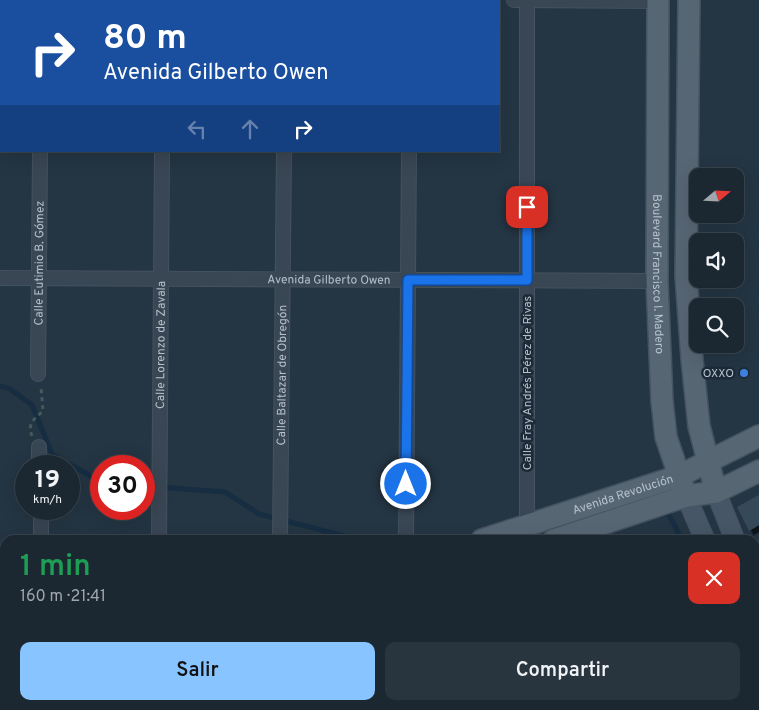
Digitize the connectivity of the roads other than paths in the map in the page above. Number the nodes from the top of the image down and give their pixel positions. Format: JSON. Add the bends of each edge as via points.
{"nodes":[{"id":1,"x":514,"y":0,"type":"edge"},
{"id":2,"x":528,"y":0,"type":"edge"},
{"id":3,"x":658,"y":0,"type":"edge"},
{"id":4,"x":689,"y":0,"type":"edge"},
{"id":5,"x":40,"y":152,"type":"edge"},
{"id":6,"x":162,"y":152,"type":"edge"},
{"id":7,"x":284,"y":152,"type":"edge"},
{"id":8,"x":409,"y":152,"type":"edge"},
{"id":9,"x":0,"y":278,"type":"edge"},
{"id":10,"x":39,"y":278,"type":"junction"},
{"id":11,"x":161,"y":279,"type":"junction"},
{"id":12,"x":282,"y":279,"type":"junction"},
{"id":13,"x":408,"y":280,"type":"junction"},
{"id":14,"x":527,"y":280,"type":"junction"},
{"id":15,"x":657,"y":281,"type":"junction"},
{"id":16,"x":38,"y":374,"type":"road end"},
{"id":17,"x":759,"y":436,"type":"edge"},
{"id":18,"x":39,"y":447,"type":"dead end"},
{"id":19,"x":39,"y":455,"type":"edge"},
{"id":20,"x":708,"y":462,"type":"junction"},
{"id":21,"x":759,"y":471,"type":"edge"},
{"id":22,"x":679,"y":476,"type":"junction"},
{"id":23,"x":716,"y":492,"type":"junction"},
{"id":24,"x":686,"y":496,"type":"junction"},
{"id":25,"x":41,"y":520,"type":"edge"},
{"id":26,"x":527,"y":526,"type":"junction"},
{"id":27,"x":42,"y":535,"type":"edge"},
{"id":28,"x":159,"y":535,"type":"edge"},
{"id":29,"x":280,"y":535,"type":"edge"},
{"id":30,"x":406,"y":535,"type":"edge"},
{"id":31,"x":498,"y":535,"type":"edge"},
{"id":32,"x":569,"y":535,"type":"edge"},
{"id":33,"x":703,"y":535,"type":"edge"},
{"id":34,"x":733,"y":535,"type":"edge"}],
"edges":[{"from":1,"to":2,"type":"street"},
{"from":2,"to":3,"type":"street"},
{"from":2,"to":14,"type":"street","name":"Calle Fray Andrés Pérez de Rivas"},
{"from":3,"to":15,"type":"main road","name":"Boulevard Francisco I. Madero"},
{"from":4,"to":20,"type":"main road","via":[[686,276],[699,426]]},
{"from":5,"to":10,"type":"street","name":"Calle Eutimio B. Gómez"},
{"from":6,"to":11,"type":"street","name":"Calle Lorenzo de Zavala"},
{"from":7,"to":12,"type":"street","name":"Calle Baltazar de Obregón"},
{"from":8,"to":13,"type":"street"},
{"from":9,"to":10,"type":"street","name":"Avenida Gilberto Owen"},
{"from":10,"to":11,"type":"street","name":"Avenida Gilberto Owen"},
{"from":10,"to":16,"type":"street","name":"Calle Eutimio B. Gómez"},
{"from":11,"to":12,"type":"street","name":"Avenida Gilberto Owen"},
{"from":11,"to":28,"type":"street","name":"Calle Lorenzo de Zavala"},
{"from":12,"to":13,"type":"street","name":"Avenida Gilberto Owen"},
{"from":12,"to":29,"type":"street","name":"Calle Baltazar de Obregón"},
{"from":13,"to":14,"type":"street","name":"Avenida Gilberto Owen"},
{"from":13,"to":30,"type":"street"},
{"from":14,"to":15,"type":"street","name":"Avenida Gilberto Owen"},
{"from":14,"to":26,"type":"street","name":"Calle Fray Andrés Pérez de Rivas"},
{"from":15,"to":22,"type":"main road","name":"Boulevard Francisco I. Madero","via":[[666,437]]},
{"from":17,"to":20,"type":"main road","name":"Avenida Revolución"},
{"from":18,"to":19,"type":"street"},
{"from":20,"to":22,"type":"main road","name":"Avenida Revolución"},
{"from":20,"to":23,"type":"main road"},
{"from":21,"to":23,"type":"main road","name":"Avenida Revolución"},
{"from":22,"to":24,"type":"main road","name":"Boulevard Francisco I. Madero"},
{"from":22,"to":26,"type":"main road","name":"Avenida Revolución"},
{"from":23,"to":24,"type":"main road","name":"Avenida Revolución"},
{"from":23,"to":34,"type":"main road"},
{"from":24,"to":32,"type":"main road","name":"Avenida Revolución"},
{"from":24,"to":33,"type":"main road","name":"Boulevard Francisco I. Madero"},
{"from":25,"to":27,"type":"street"},
{"from":26,"to":31,"type":"main road","name":"Avenida Revolución"}]}
